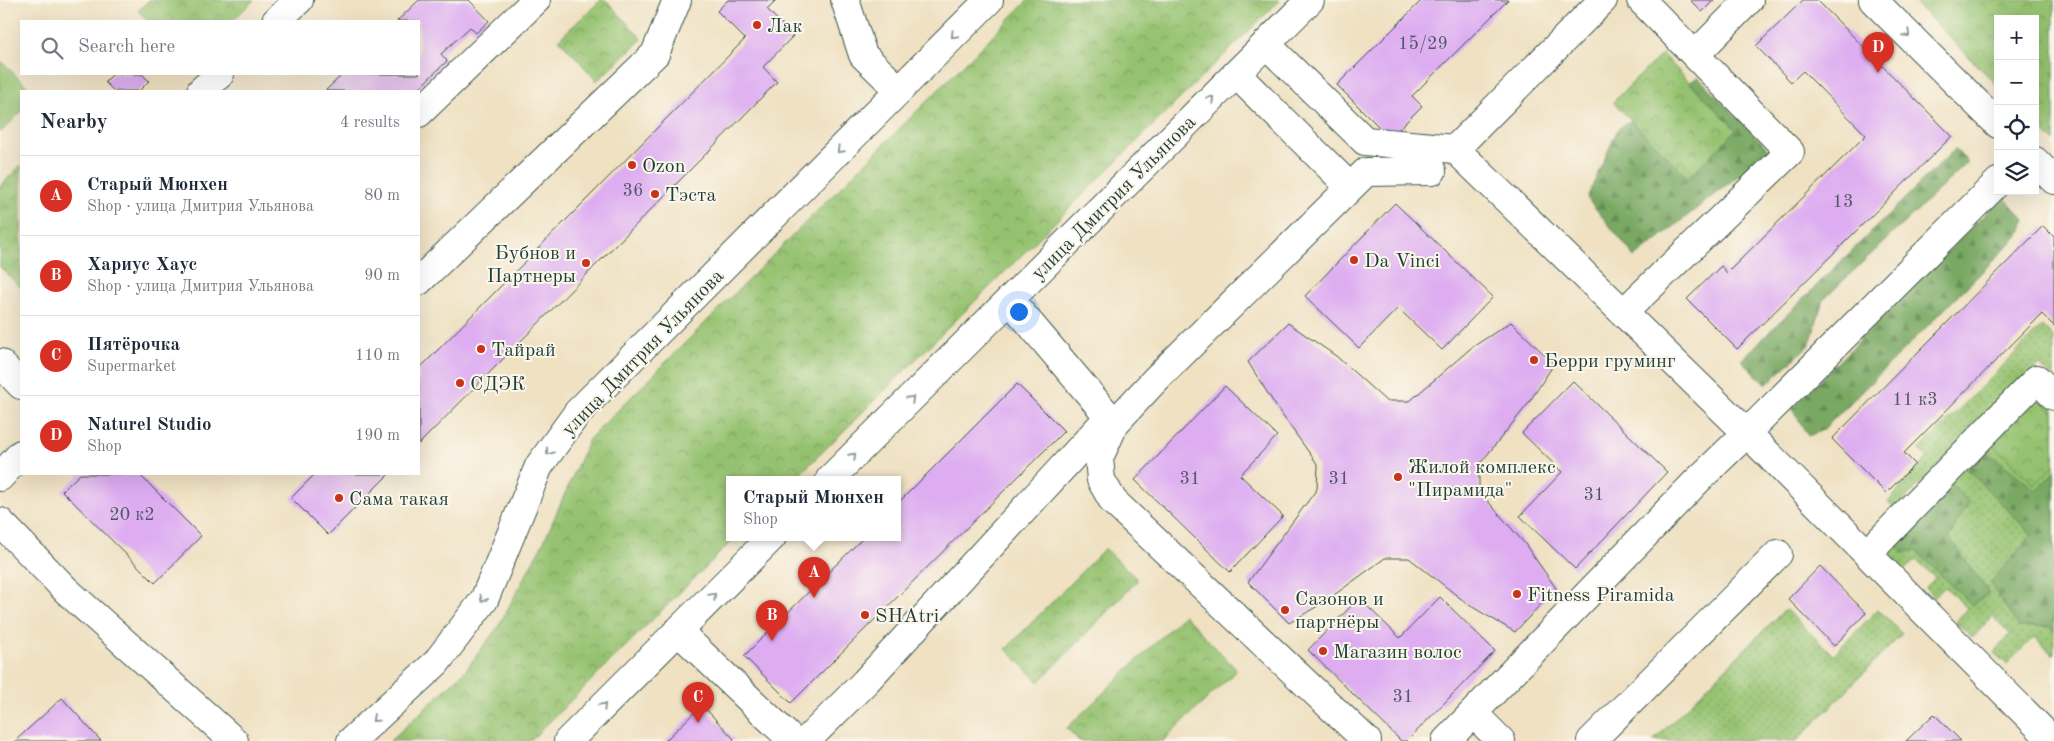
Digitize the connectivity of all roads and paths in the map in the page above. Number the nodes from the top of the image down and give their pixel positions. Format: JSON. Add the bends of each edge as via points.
{"nodes":[{"id":1,"x":299,"y":0,"type":"edge"},
{"id":2,"x":536,"y":0,"type":"edge"},
{"id":3,"x":677,"y":0,"type":"edge"},
{"id":4,"x":845,"y":0,"type":"edge"},
{"id":5,"x":989,"y":0,"type":"edge"},
{"id":6,"x":1310,"y":0,"type":"edge"},
{"id":7,"x":1603,"y":0,"type":"edge"},
{"id":8,"x":1641,"y":0,"type":"edge"},
{"id":9,"x":1749,"y":0,"type":"edge"},
{"id":10,"x":1873,"y":0,"type":"edge"},
{"id":11,"x":277,"y":20,"type":"edge"},
{"id":12,"x":1266,"y":44,"type":"junction"},
{"id":13,"x":1695,"y":55,"type":"junction"},
{"id":14,"x":1236,"y":74,"type":"junction"},
{"id":15,"x":219,"y":75,"type":"edge"},
{"id":16,"x":202,"y":90,"type":"edge"},
{"id":17,"x":899,"y":90,"type":"junction"},
{"id":18,"x":420,"y":112,"type":"edge"},
{"id":19,"x":1994,"y":120,"type":"edge"},
{"id":20,"x":1455,"y":149,"type":"junction"},
{"id":21,"x":2039,"y":165,"type":"edge"},
{"id":22,"x":1432,"y":172,"type":"dead end"},
{"id":23,"x":2054,"y":180,"type":"edge"},
{"id":24,"x":1349,"y":186,"type":"junction"},
{"id":25,"x":1994,"y":186,"type":"edge"},
{"id":26,"x":420,"y":280,"type":"edge"},
{"id":27,"x":1010,"y":300,"type":"junction"},
{"id":28,"x":1624,"y":312,"type":"junction"},
{"id":29,"x":0,"y":364,"type":"edge"},
{"id":30,"x":20,"y":384,"type":"edge"},
{"id":31,"x":2054,"y":396,"type":"edge"},
{"id":32,"x":1747,"y":434,"type":"junction"},
{"id":33,"x":20,"y":455,"type":"edge"},
{"id":34,"x":833,"y":476,"type":"edge"},
{"id":35,"x":0,"y":478,"type":"edge"},
{"id":36,"x":0,"y":522,"type":"edge"},
{"id":37,"x":768,"y":541,"type":"edge"},
{"id":38,"x":1778,"y":554,"type":"dead end"},
{"id":39,"x":1866,"y":554,"type":"junction"},
{"id":40,"x":678,"y":631,"type":"junction"},
{"id":41,"x":1473,"y":713,"type":"junction"},
{"id":42,"x":234,"y":741,"type":"edge"},
{"id":43,"x":351,"y":741,"type":"edge"},
{"id":44,"x":568,"y":741,"type":"edge"},
{"id":45,"x":793,"y":741,"type":"edge"},
{"id":46,"x":806,"y":741,"type":"edge"},
{"id":47,"x":1367,"y":741,"type":"edge"},
{"id":48,"x":1446,"y":741,"type":"edge"},
{"id":49,"x":1501,"y":741,"type":"edge"},
{"id":50,"x":1591,"y":741,"type":"edge"},
{"id":51,"x":2053,"y":741,"type":"edge"}],
"edges":[{"from":1,"to":11,"type":"main road"},
{"from":2,"to":18,"type":"main road"},
{"from":3,"to":26,"type":"main road","via":[[655,54]]},
{"from":4,"to":17,"type":"main road","via":[[863,55]]},
{"from":5,"to":17,"type":"main road","name":"улица Дмитрия Ульянова","one_way":true},
{"from":6,"to":12,"type":"main road","name":"улица Дмитрия Ульянова"},
{"from":7,"to":20,"type":"main road"},
{"from":8,"to":13,"type":"main road"},
{"from":9,"to":13,"type":"main road"},
{"from":10,"to":19,"type":"main road","one_way":true},
{"from":12,"to":14,"type":"main road","name":"улица Дмитрия Ульянова"},
{"from":12,"to":20,"type":"main road","via":[[1365,141]]},
{"from":13,"to":28,"type":"main road","via":[[1790,152]]},
{"from":14,"to":24,"type":"main road"},
{"from":27,"to":14,"type":"main road","name":"улица Дмитрия Ульянова","one_way":true},
{"from":15,"to":16,"type":"main road"},
{"from":17,"to":43,"type":"main road","name":"улица Дмитрия Ульянова","one_way":true,"via":[[578,412],[539,466],[484,600],[436,663]]},
{"from":20,"to":28,"type":"main road"},
{"from":21,"to":23,"type":"main road"},
{"from":22,"to":24,"type":"main road","via":[[1366,172]]},
{"from":24,"to":47,"type":"main road","via":[[1115,422],[1099,458],[1101,480],[1113,501]]},
{"from":25,"to":32,"type":"main road"},
{"from":34,"to":27,"type":"main road","name":"улица Дмитрия Ульянова","one_way":true},
{"from":27,"to":46,"type":"main road","via":[[1109,417],[865,682]]},
{"from":28,"to":32,"type":"main road"},
{"from":29,"to":30,"type":"main road"},
{"from":31,"to":39,"type":"main road","via":[[2037,380]]},
{"from":32,"to":39,"type":"main road"},
{"from":32,"to":41,"type":"main road","via":[[1697,481]]},
{"from":33,"to":35,"type":"main road"},
{"from":36,"to":42,"type":"main road","via":[[67,591]]},
{"from":40,"to":37,"type":"main road","one_way":true},
{"from":38,"to":50,"type":"main road"},
{"from":39,"to":51,"type":"main road"},
{"from":44,"to":40,"type":"main road","one_way":true},
{"from":40,"to":45,"type":"main road"},
{"from":41,"to":48,"type":"main road"},
{"from":41,"to":49,"type":"main road"}]}
